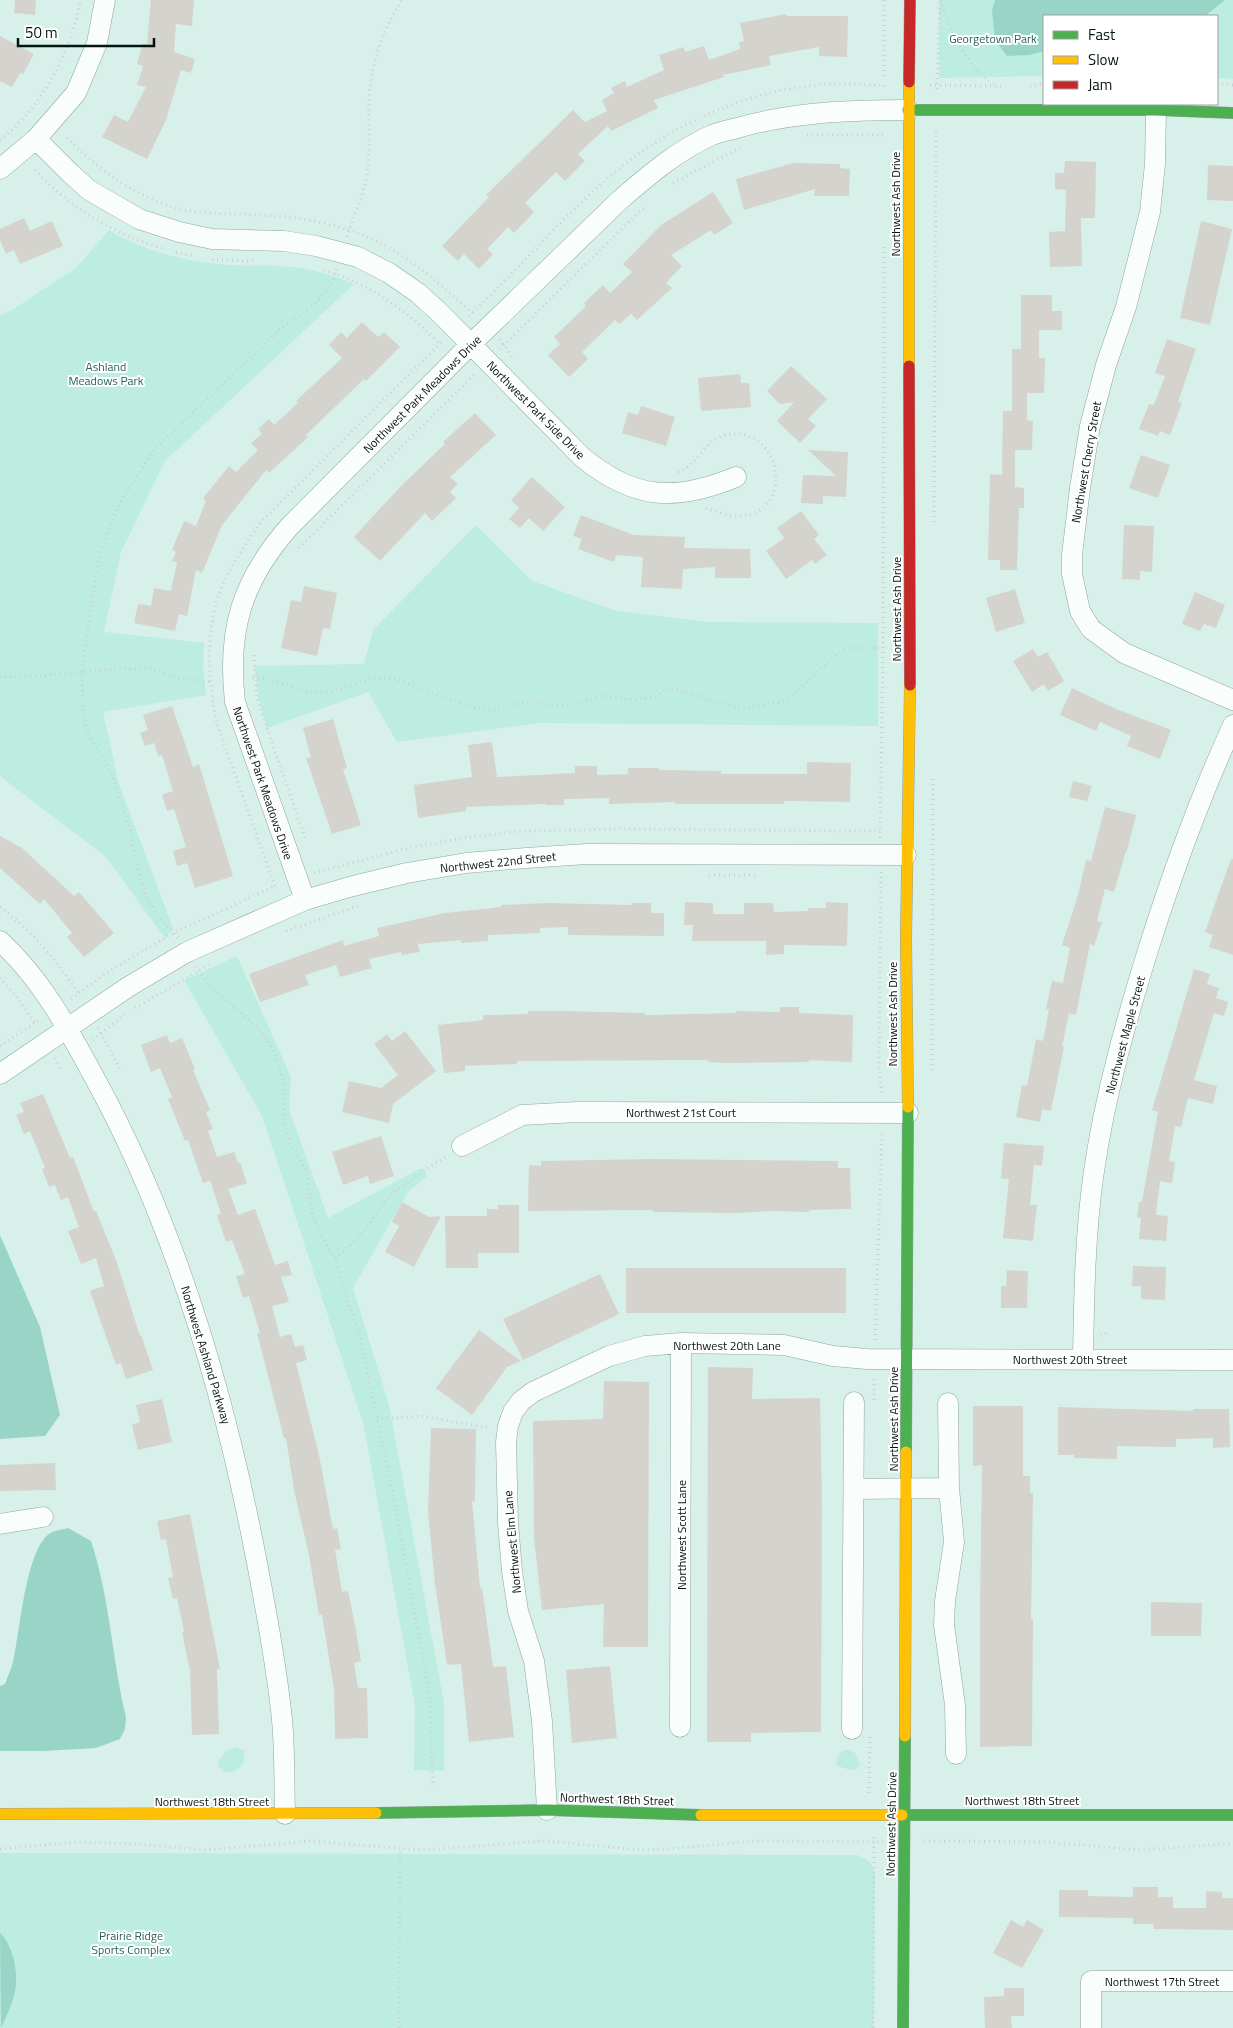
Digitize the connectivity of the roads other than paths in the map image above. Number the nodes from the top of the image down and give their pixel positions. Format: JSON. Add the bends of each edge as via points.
{"nodes":[{"id":1,"x":105,"y":0,"type":"edge"},
{"id":2,"x":910,"y":0,"type":"edge"},
{"id":3,"x":908,"y":110,"type":"junction"},
{"id":4,"x":1156,"y":110,"type":"junction"},
{"id":5,"x":1233,"y":113,"type":"edge"},
{"id":6,"x":36,"y":139,"type":"junction"},
{"id":7,"x":0,"y":169,"type":"edge"},
{"id":8,"x":472,"y":344,"type":"junction"},
{"id":9,"x":736,"y":477,"type":"dead end"},
{"id":10,"x":1233,"y":700,"type":"edge"},
{"id":11,"x":1233,"y":725,"type":"edge"},
{"id":12,"x":906,"y":855,"type":"junction"},
{"id":13,"x":305,"y":900,"type":"junction"},
{"id":14,"x":0,"y":941,"type":"edge"},
{"id":15,"x":67,"y":1028,"type":"junction"},
{"id":16,"x":0,"y":1074,"type":"edge"},
{"id":17,"x":908,"y":1113,"type":"junction"},
{"id":18,"x":462,"y":1146,"type":"road end"},
{"id":19,"x":681,"y":1343,"type":"junction"},
{"id":20,"x":906,"y":1359,"type":"junction"},
{"id":21,"x":1083,"y":1359,"type":"junction"},
{"id":22,"x":1233,"y":1360,"type":"edge"},
{"id":23,"x":554,"y":1382,"type":"joint"},
{"id":24,"x":948,"y":1403,"type":"dead end"},
{"id":25,"x":864,"y":1404,"type":"road end"},
{"id":26,"x":950,"y":1488,"type":"junction"},
{"id":27,"x":906,"y":1489,"type":"junction"},
{"id":28,"x":854,"y":1490,"type":"junction"},
{"id":29,"x":43,"y":1517,"type":"dead end"},
{"id":30,"x":0,"y":1524,"type":"edge"},
{"id":31,"x":680,"y":1727,"type":"dead end"},
{"id":32,"x":861,"y":1729,"type":"road end"},
{"id":33,"x":956,"y":1754,"type":"dead end"},
{"id":34,"x":547,"y":1810,"type":"junction"},
{"id":35,"x":0,"y":1814,"type":"edge"},
{"id":36,"x":285,"y":1814,"type":"junction"},
{"id":37,"x":904,"y":1814,"type":"junction"},
{"id":38,"x":1233,"y":1815,"type":"edge"},
{"id":39,"x":1233,"y":1981,"type":"edge"},
{"id":40,"x":903,"y":2028,"type":"edge"},
{"id":41,"x":1091,"y":2028,"type":"edge"}],
"edges":[{"from":1,"to":6,"type":"street","via":[[97,43],[76,93]]},
{"from":2,"to":3,"type":"street","name":"Northwest Ash Drive"},
{"from":3,"to":4,"type":"street"},
{"from":3,"to":8,"type":"street","name":"Northwest Park Meadows Drive","via":[[820,112],[781,117],[712,135],[647,176]]},
{"from":3,"to":12,"type":"street","name":"Northwest Ash Drive","via":[[910,652]]},
{"from":4,"to":5,"type":"street"},
{"from":4,"to":10,"type":"street","name":"Northwest Cherry Street","via":[[1150,212],[1126,308],[1090,426],[1072,574],[1080,610],[1091,629],[1107,643]]},
{"from":6,"to":7,"type":"street"},
{"from":6,"to":8,"type":"street","name":"Northwest Park Side Drive","via":[[90,190],[139,219],[212,239],[284,241],[358,257],[418,293]]},
{"from":8,"to":9,"type":"street","name":"Northwest Park Side Drive","via":[[582,457],[621,484],[663,494],[686,493],[711,488]]},
{"from":8,"to":13,"type":"street","name":"Northwest Park Meadows Drive","via":[[270,549],[244,597],[235,626],[232,678],[235,702]]},
{"from":11,"to":21,"type":"street","name":"Northwest Maple Street","via":[[1204,788],[1168,888],[1135,991],[1106,1102],[1086,1242]]},
{"from":12,"to":13,"type":"street","name":"Northwest 22nd Street","via":[[587,854],[526,858],[466,863],[408,873]]},
{"from":12,"to":17,"type":"street","name":"Northwest Ash Drive"},
{"from":13,"to":15,"type":"street","name":"Northwest 22nd Street","via":[[187,952]]},
{"from":14,"to":15,"type":"street","name":"Northwest Ashland Parkway","via":[[44,989]]},
{"from":15,"to":16,"type":"street","name":"Northwest 22nd Street"},
{"from":15,"to":36,"type":"street","name":"Northwest Ashland Parkway","via":[[117,1117],[153,1201],[194,1315],[233,1448],[275,1666],[282,1721]]},
{"from":17,"to":18,"type":"street","name":"Northwest 21st Court","via":[[522,1114]]},
{"from":17,"to":20,"type":"street","name":"Northwest Ash Drive"},
{"from":19,"to":20,"type":"street","name":"Northwest 20th Lane","via":[[784,1345],[833,1356]]},
{"from":19,"to":23,"type":"street","name":"Northwest 20th Lane","via":[[645,1346],[608,1356]]},
{"from":19,"to":31,"type":"street","name":"Northwest Scott Lane"},
{"from":20,"to":21,"type":"street","name":"Northwest 20th Street"},
{"from":20,"to":27,"type":"street","name":"Northwest Ash Drive"},
{"from":21,"to":22,"type":"street","name":"Northwest 20th Street"},
{"from":23,"to":34,"type":"street","name":"Northwest Elm Lane","via":[[521,1401],[513,1412],[508,1432],[512,1571],[518,1611],[534,1661],[542,1721]]},
{"from":24,"to":26,"type":"street"},
{"from":25,"to":28,"type":"street"},
{"from":26,"to":27,"type":"street"},
{"from":26,"to":33,"type":"street","via":[[954,1542],[944,1625],[955,1705]]},
{"from":27,"to":28,"type":"street"},
{"from":27,"to":37,"type":"street","name":"Northwest Ash Drive"},
{"from":28,"to":32,"type":"street"},
{"from":29,"to":30,"type":"street"},
{"from":34,"to":36,"type":"street","name":"Northwest 18th Street"},
{"from":34,"to":37,"type":"street","name":"Northwest 18th Street","via":[[696,1815]]},
{"from":35,"to":36,"type":"street","name":"Northwest 18th Street"},
{"from":37,"to":38,"type":"street","name":"Northwest 18th Street"},
{"from":37,"to":40,"type":"street","name":"Northwest Ash Drive"},
{"from":39,"to":41,"type":"street","name":"Northwest 17th Street","via":[[1091,1981]]}]}
